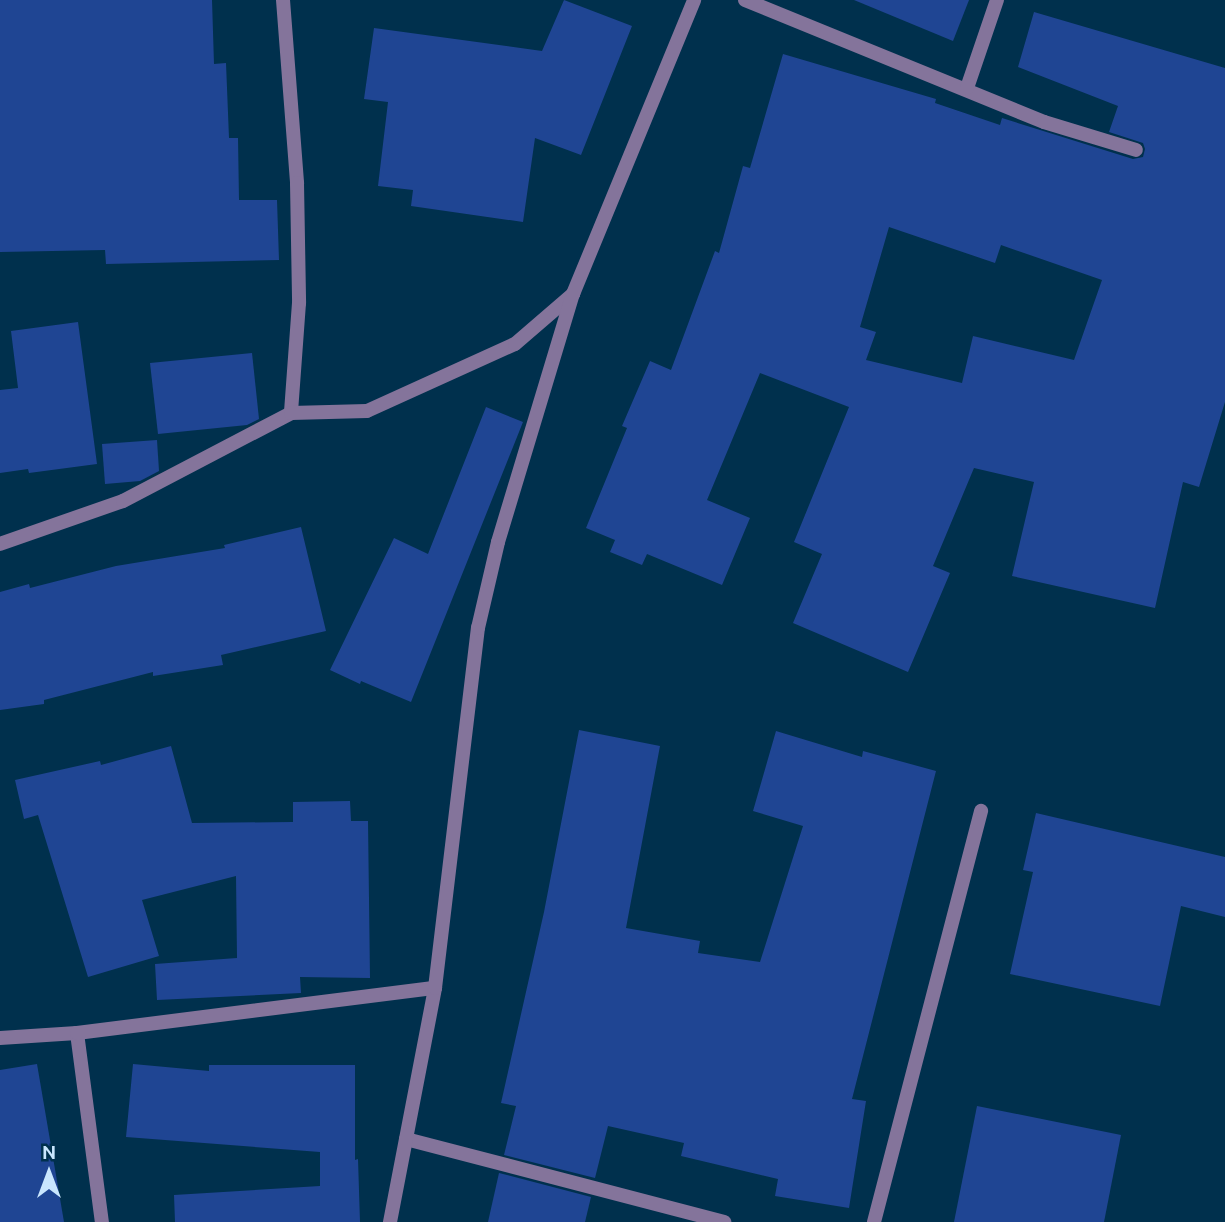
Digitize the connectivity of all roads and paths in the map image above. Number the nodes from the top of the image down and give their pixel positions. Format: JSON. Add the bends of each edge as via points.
{"nodes":[{"id":1,"x":284,"y":0,"type":"edge"},
{"id":2,"x":694,"y":0,"type":"edge"},
{"id":3,"x":745,"y":0,"type":"edge"},
{"id":4,"x":998,"y":0,"type":"edge"},
{"id":5,"x":967,"y":88,"type":"junction"},
{"id":6,"x":1136,"y":150,"type":"dead end"},
{"id":7,"x":573,"y":294,"type":"junction"},
{"id":8,"x":291,"y":413,"type":"junction"},
{"id":9,"x":0,"y":544,"type":"edge"},
{"id":10,"x":981,"y":811,"type":"dead end"},
{"id":11,"x":435,"y":988,"type":"junction"},
{"id":12,"x":77,"y":1033,"type":"junction"},
{"id":13,"x":0,"y":1038,"type":"edge"},
{"id":14,"x":406,"y":1139,"type":"junction"},
{"id":15,"x":102,"y":1222,"type":"edge"},
{"id":16,"x":390,"y":1222,"type":"edge"},
{"id":17,"x":724,"y":1222,"type":"edge"},
{"id":18,"x":874,"y":1222,"type":"edge"}],
"edges":[{"from":1,"to":8,"type":"street","via":[[298,210],[299,303]]},
{"from":2,"to":7,"type":"street"},
{"from":3,"to":5,"type":"street"},
{"from":4,"to":5,"type":"street"},
{"from":5,"to":6,"type":"street","via":[[1044,122]]},
{"from":7,"to":8,"type":"street","via":[[515,344],[367,411]]},
{"from":7,"to":11,"type":"street","via":[[498,542],[478,628]]},
{"from":8,"to":9,"type":"street","via":[[124,501]]},
{"from":10,"to":18,"type":"street"},
{"from":11,"to":12,"type":"street"},
{"from":11,"to":14,"type":"street"},
{"from":12,"to":13,"type":"street"},
{"from":12,"to":15,"type":"street"},
{"from":14,"to":16,"type":"street"},
{"from":14,"to":17,"type":"street"}]}
